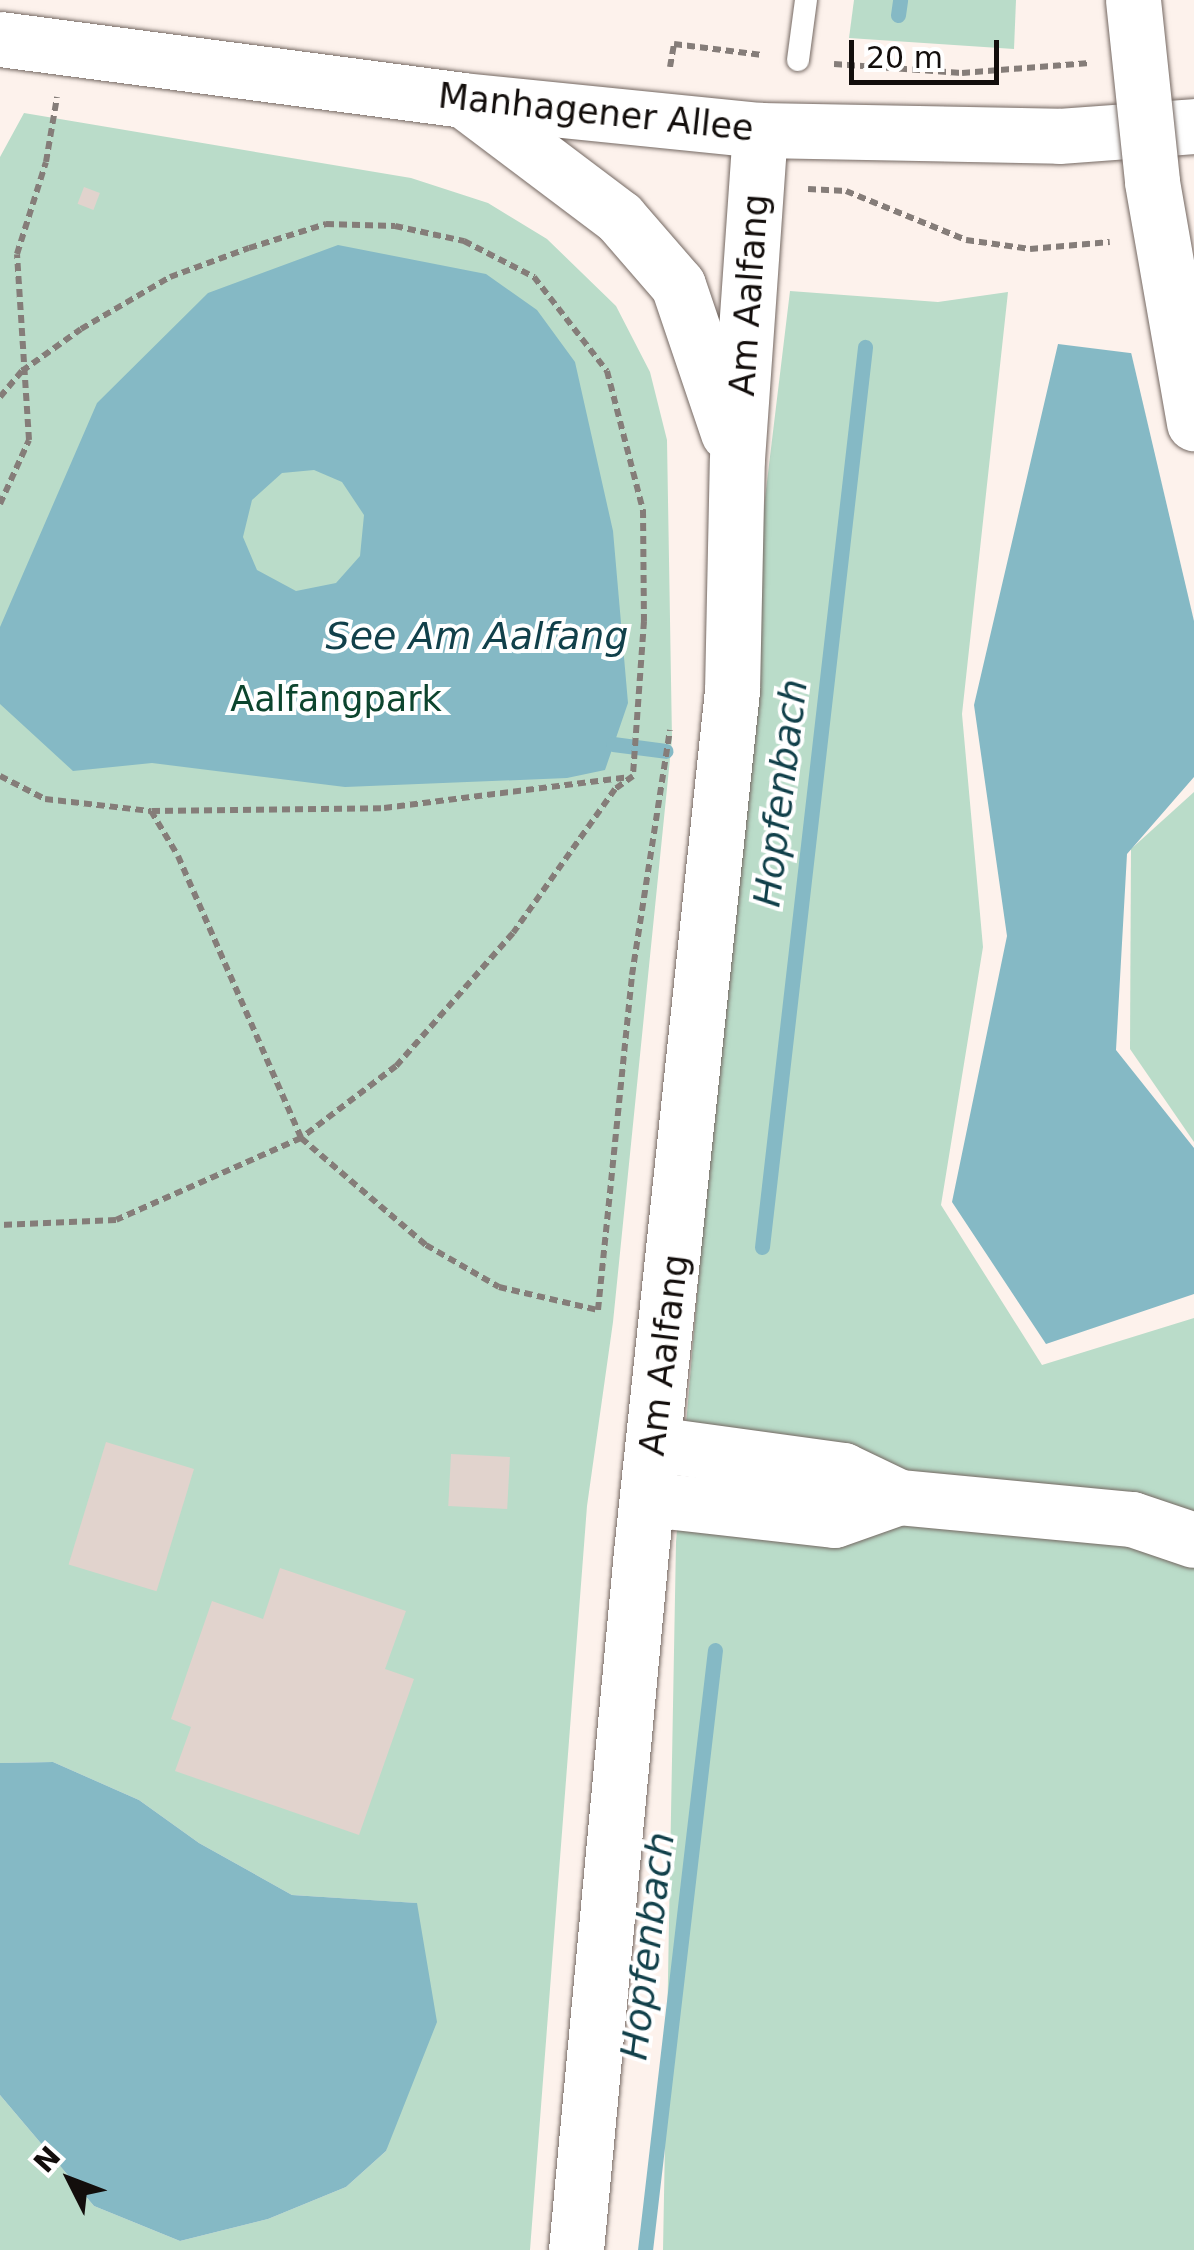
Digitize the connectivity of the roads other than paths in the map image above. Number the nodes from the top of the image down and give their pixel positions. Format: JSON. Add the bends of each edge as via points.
{"nodes":[{"id":1,"x":806,"y":0,"type":"edge"},
{"id":2,"x":1134,"y":0,"type":"edge"},
{"id":3,"x":0,"y":39,"type":"edge"},
{"id":4,"x":798,"y":60,"type":"road end"},
{"id":5,"x":463,"y":100,"type":"junction"},
{"id":6,"x":1194,"y":126,"type":"edge"},
{"id":7,"x":760,"y":130,"type":"junction"},
{"id":8,"x":1194,"y":424,"type":"edge"},
{"id":9,"x":737,"y":459,"type":"junction"},
{"id":10,"x":654,"y":1444,"type":"junction"},
{"id":11,"x":899,"y":1496,"type":"junction"},
{"id":12,"x":648,"y":1499,"type":"junction"},
{"id":13,"x":1194,"y":1510,"type":"edge"},
{"id":14,"x":1132,"y":1519,"type":"junction"},
{"id":15,"x":1194,"y":1540,"type":"edge"},
{"id":16,"x":576,"y":2250,"type":"edge"}],
"edges":[{"from":1,"to":4,"type":"lane"},
{"from":2,"to":8,"type":"main road","bridge":true,"via":[[1152,182]]},
{"from":3,"to":5,"type":"main road","name":"Manhagener Allee"},
{"from":5,"to":7,"type":"main road","name":"Manhagener Allee"},
{"from":5,"to":9,"type":"main road","name":"Am Aalfang","via":[[619,218],[678,284]]},
{"from":6,"to":7,"type":"main road","name":"Manhagener Allee","via":[[1059,136]]},
{"from":7,"to":9,"type":"main road","name":"Am Aalfang"},
{"from":9,"to":10,"type":"main road","name":"Am Aalfang","via":[[732,691]]},
{"from":10,"to":11,"type":"main road","via":[[843,1470]]},
{"from":10,"to":12,"type":"main road","name":"Am Aalfang"},
{"from":11,"to":12,"type":"main road","via":[[834,1520]]},
{"from":11,"to":14,"type":"main road"},
{"from":12,"to":16,"type":"main road","name":"Am Aalfang"},
{"from":13,"to":14,"type":"main road"},
{"from":14,"to":15,"type":"main road"}]}
